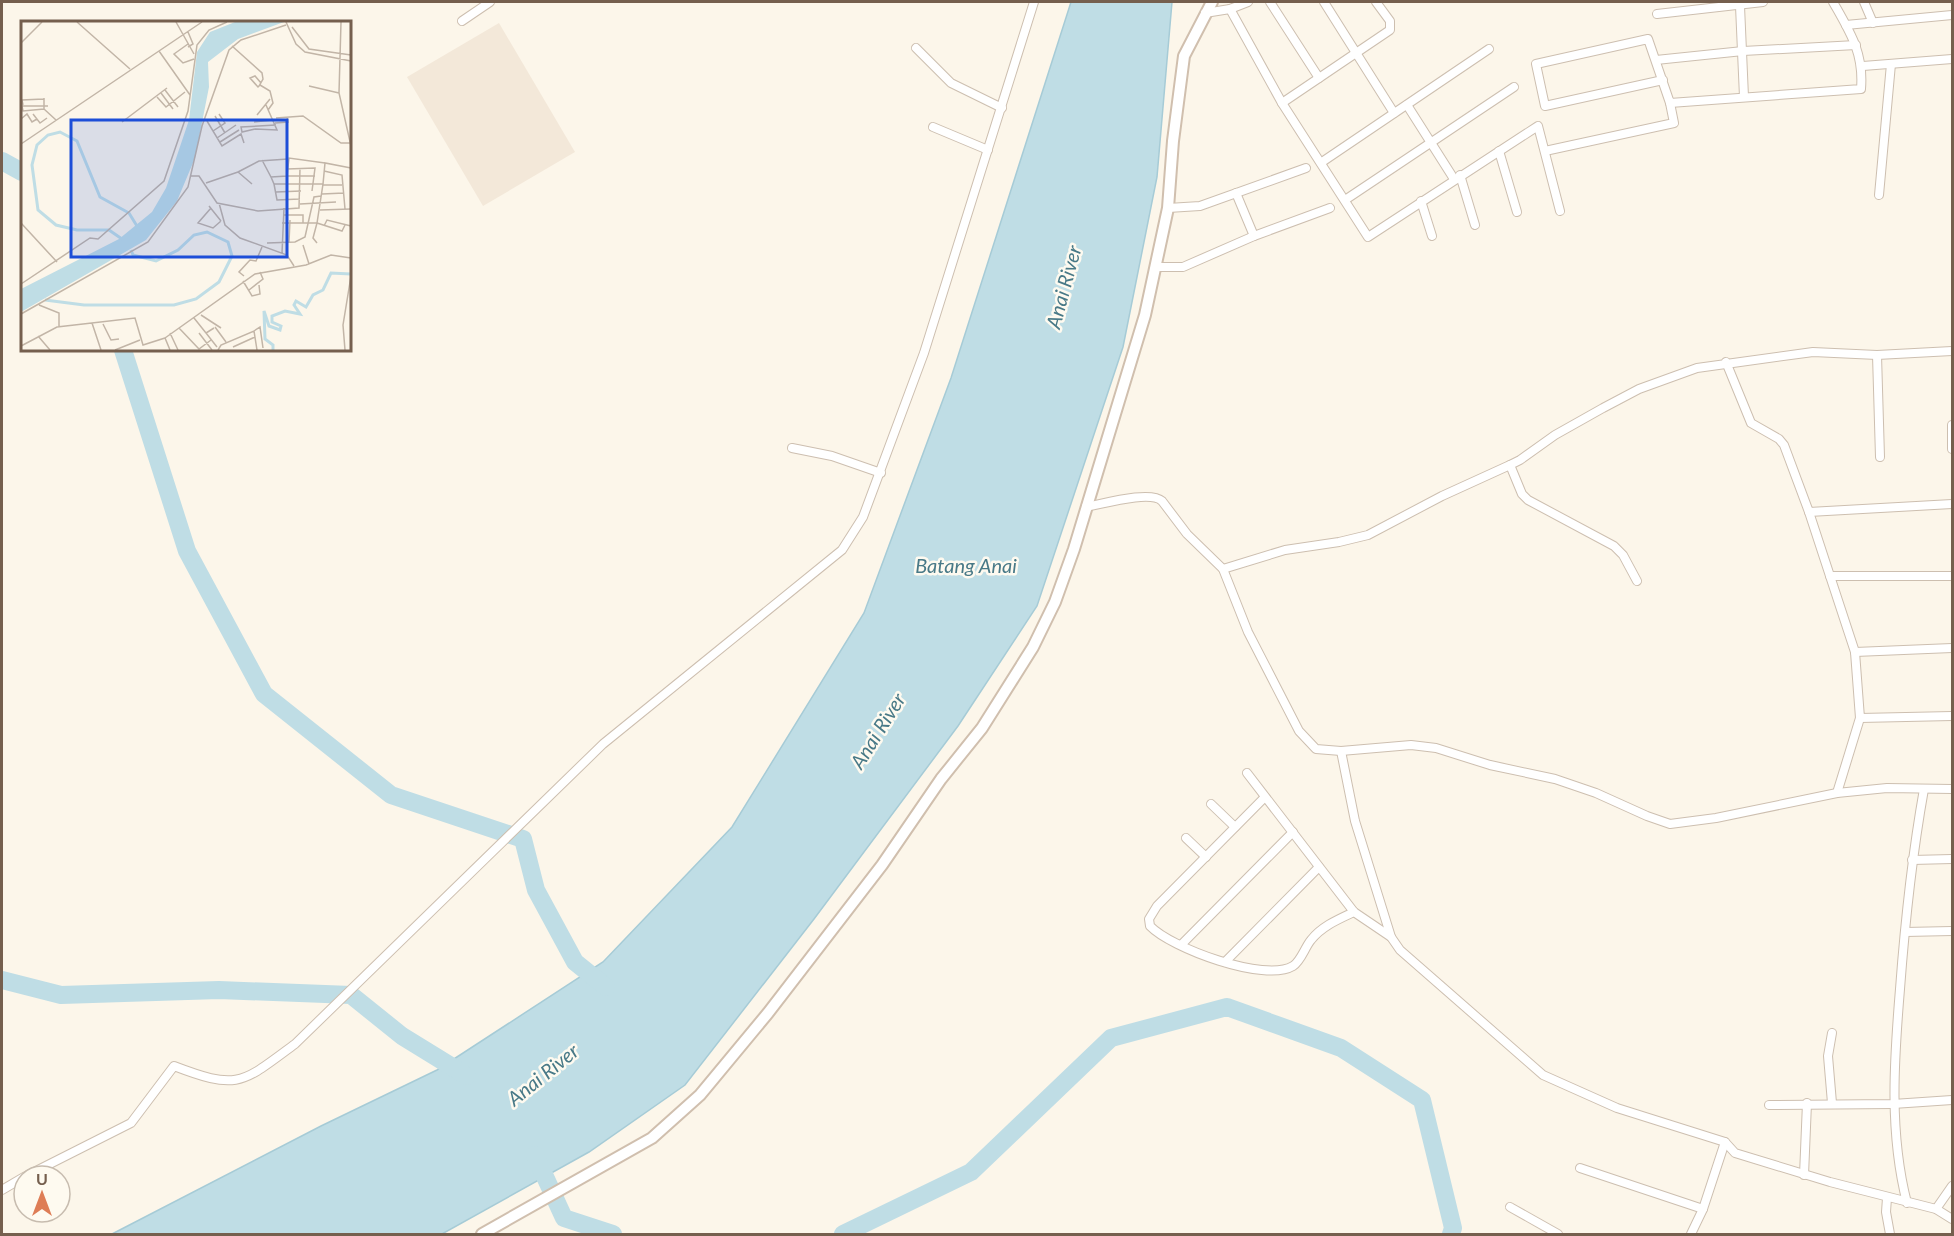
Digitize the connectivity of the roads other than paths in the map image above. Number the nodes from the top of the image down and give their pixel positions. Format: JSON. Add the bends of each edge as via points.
{"nodes":[{"id":1,"x":490,"y":2,"type":"edge"},
{"id":2,"x":1034,"y":2,"type":"edge"},
{"id":3,"x":1212,"y":2,"type":"edge"},
{"id":4,"x":1248,"y":2,"type":"edge"},
{"id":5,"x":1270,"y":2,"type":"edge"},
{"id":6,"x":1324,"y":2,"type":"edge"},
{"id":7,"x":1376,"y":2,"type":"edge"},
{"id":8,"x":1764,"y":2,"type":"edge"},
{"id":9,"x":1833,"y":2,"type":"edge"},
{"id":10,"x":1864,"y":2,"type":"edge"},
{"id":11,"x":1740,"y":6,"type":"junction"},
{"id":12,"x":1230,"y":9,"type":"junction"},
{"id":13,"x":1204,"y":13,"type":"junction"},
{"id":14,"x":1658,"y":14,"type":"dead end"},
{"id":15,"x":1953,"y":15,"type":"edge"},
{"id":16,"x":462,"y":21,"type":"dead end"},
{"id":17,"x":1873,"y":23,"type":"junction"},
{"id":18,"x":1846,"y":26,"type":"junction"},
{"id":19,"x":1856,"y":45,"type":"junction"},
{"id":20,"x":916,"y":48,"type":"dead end"},
{"id":21,"x":1489,"y":49,"type":"dead end"},
{"id":22,"x":1743,"y":51,"type":"junction"},
{"id":23,"x":1358,"y":54,"type":"junction"},
{"id":24,"x":1953,"y":59,"type":"edge"},
{"id":25,"x":1656,"y":60,"type":"junction"},
{"id":26,"x":1891,"y":64,"type":"junction"},
{"id":27,"x":1863,"y":66,"type":"junction"},
{"id":28,"x":1318,"y":78,"type":"junction"},
{"id":29,"x":1663,"y":80,"type":"junction"},
{"id":30,"x":1514,"y":87,"type":"dead end"},
{"id":31,"x":1744,"y":96,"type":"junction"},
{"id":32,"x":1282,"y":103,"type":"junction"},
{"id":33,"x":1670,"y":103,"type":"junction"},
{"id":34,"x":1407,"y":105,"type":"junction"},
{"id":35,"x":1002,"y":108,"type":"junction"},
{"id":36,"x":1394,"y":113,"type":"junction"},
{"id":37,"x":933,"y":127,"type":"dead end"},
{"id":38,"x":1431,"y":142,"type":"junction"},
{"id":39,"x":988,"y":150,"type":"junction"},
{"id":40,"x":1498,"y":151,"type":"junction"},
{"id":41,"x":1545,"y":151,"type":"junction"},
{"id":42,"x":1322,"y":162,"type":"junction"},
{"id":43,"x":1306,"y":168,"type":"dead end"},
{"id":44,"x":1457,"y":177,"type":"junction"},
{"id":45,"x":1236,"y":193,"type":"junction"},
{"id":46,"x":1879,"y":195,"type":"dead end"},
{"id":47,"x":1345,"y":200,"type":"junction"},
{"id":48,"x":1421,"y":201,"type":"junction"},
{"id":49,"x":1168,"y":208,"type":"junction"},
{"id":50,"x":1330,"y":208,"type":"dead end"},
{"id":51,"x":1560,"y":211,"type":"dead end"},
{"id":52,"x":1517,"y":212,"type":"dead end"},
{"id":53,"x":1475,"y":225,"type":"dead end"},
{"id":54,"x":1254,"y":236,"type":"junction"},
{"id":55,"x":1432,"y":236,"type":"dead end"},
{"id":56,"x":1155,"y":267,"type":"junction"},
{"id":57,"x":1953,"y":351,"type":"edge"},
{"id":58,"x":1877,"y":355,"type":"junction"},
{"id":59,"x":1726,"y":362,"type":"junction"},
{"id":60,"x":1953,"y":425,"type":"edge"},
{"id":61,"x":1952,"y":439,"type":"edge"},
{"id":62,"x":792,"y":448,"type":"dead end"},
{"id":63,"x":1953,"y":449,"type":"edge"},
{"id":64,"x":1880,"y":457,"type":"dead end"},
{"id":65,"x":1510,"y":465,"type":"junction"},
{"id":66,"x":881,"y":473,"type":"junction"},
{"id":67,"x":1953,"y":504,"type":"edge"},
{"id":68,"x":1086,"y":507,"type":"junction"},
{"id":69,"x":1809,"y":512,"type":"junction"},
{"id":70,"x":1223,"y":569,"type":"junction"},
{"id":71,"x":1830,"y":576,"type":"junction"},
{"id":72,"x":1953,"y":576,"type":"edge"},
{"id":73,"x":1637,"y":581,"type":"dead end"},
{"id":74,"x":1953,"y":648,"type":"edge"},
{"id":75,"x":1855,"y":652,"type":"junction"},
{"id":76,"x":1953,"y":716,"type":"edge"},
{"id":77,"x":1860,"y":718,"type":"junction"},
{"id":78,"x":1341,"y":751,"type":"junction"},
{"id":79,"x":1247,"y":773,"type":"dead end"},
{"id":80,"x":1924,"y":789,"type":"junction"},
{"id":81,"x":1953,"y":789,"type":"edge"},
{"id":82,"x":1837,"y":792,"type":"junction"},
{"id":83,"x":1265,"y":797,"type":"junction"},
{"id":84,"x":1211,"y":804,"type":"dead end"},
{"id":85,"x":1235,"y":827,"type":"junction"},
{"id":86,"x":1293,"y":832,"type":"junction"},
{"id":87,"x":1186,"y":838,"type":"dead end"},
{"id":88,"x":1206,"y":857,"type":"junction"},
{"id":89,"x":1953,"y":859,"type":"edge"},
{"id":90,"x":1912,"y":860,"type":"junction"},
{"id":91,"x":1319,"y":867,"type":"junction"},
{"id":92,"x":1354,"y":912,"type":"junction"},
{"id":93,"x":1953,"y":931,"type":"edge"},
{"id":94,"x":1905,"y":932,"type":"junction"},
{"id":95,"x":1391,"y":937,"type":"junction"},
{"id":96,"x":1182,"y":945,"type":"junction"},
{"id":97,"x":1225,"y":962,"type":"junction"},
{"id":98,"x":1832,"y":1034,"type":"dead end"},
{"id":99,"x":1953,"y":1100,"type":"edge"},
{"id":100,"x":1807,"y":1103,"type":"junction"},
{"id":101,"x":1832,"y":1103,"type":"junction"},
{"id":102,"x":1893,"y":1104,"type":"junction"},
{"id":103,"x":1769,"y":1105,"type":"dead end"},
{"id":104,"x":1725,"y":1143,"type":"junction"},
{"id":105,"x":49,"y":1164,"type":"edge"},
{"id":106,"x":1580,"y":1168,"type":"dead end"},
{"id":107,"x":1804,"y":1174,"type":"junction"},
{"id":108,"x":1953,"y":1186,"type":"edge"},
{"id":109,"x":1887,"y":1198,"type":"junction"},
{"id":110,"x":1907,"y":1203,"type":"junction"},
{"id":111,"x":1510,"y":1207,"type":"dead end"},
{"id":112,"x":1703,"y":1209,"type":"junction"},
{"id":113,"x":1936,"y":1209,"type":"junction"},
{"id":114,"x":1953,"y":1219,"type":"edge"},
{"id":115,"x":482,"y":1234,"type":"edge"},
{"id":116,"x":1558,"y":1234,"type":"edge"},
{"id":117,"x":1691,"y":1234,"type":"edge"},
{"id":118,"x":1890,"y":1234,"type":"edge"}],
"edges":[{"from":1,"to":16,"type":"street"},
{"from":2,"to":35,"type":"street"},
{"from":3,"to":13,"type":"street"},
{"from":4,"to":12,"type":"street"},
{"from":5,"to":28,"type":"street"},
{"from":6,"to":23,"type":"street"},
{"from":7,"to":23,"type":"street","via":[[1391,27]]},
{"from":8,"to":11,"type":"street"},
{"from":9,"to":18,"type":"street"},
{"from":10,"to":17,"type":"street"},
{"from":11,"to":14,"type":"street"},
{"from":11,"to":22,"type":"street"},
{"from":12,"to":13,"type":"street"},
{"from":12,"to":32,"type":"street"},
{"from":13,"to":49,"type":"street","via":[[1184,56]]},
{"from":15,"to":17,"type":"street"},
{"from":17,"to":18,"type":"street"},
{"from":18,"to":19,"type":"street"},
{"from":19,"to":22,"type":"street"},
{"from":19,"to":27,"type":"street"},
{"from":20,"to":35,"type":"street","via":[[951,83]]},
{"from":21,"to":34,"type":"street"},
{"from":22,"to":25,"type":"street"},
{"from":22,"to":31,"type":"street"},
{"from":23,"to":28,"type":"street"},
{"from":23,"to":36,"type":"street"},
{"from":24,"to":26,"type":"street"},
{"from":25,"to":29,"type":"street"},
{"from":25,"to":29,"type":"street","via":[[1648,39],[1536,64],[1545,106]]},
{"from":26,"to":27,"type":"street"},
{"from":26,"to":46,"type":"street"},
{"from":27,"to":31,"type":"street","via":[[1861,89]]},
{"from":28,"to":32,"type":"street"},
{"from":29,"to":33,"type":"street"},
{"from":30,"to":38,"type":"street"},
{"from":31,"to":33,"type":"street"},
{"from":32,"to":42,"type":"street"},
{"from":33,"to":41,"type":"street","via":[[1674,123]]},
{"from":34,"to":36,"type":"street"},
{"from":34,"to":38,"type":"street"},
{"from":35,"to":39,"type":"street"},
{"from":36,"to":42,"type":"street"},
{"from":37,"to":39,"type":"street"},
{"from":38,"to":44,"type":"street"},
{"from":38,"to":47,"type":"street"},
{"from":39,"to":66,"type":"street","via":[[945,292]]},
{"from":40,"to":41,"type":"street","via":[[1538,126]]},
{"from":40,"to":44,"type":"street"},
{"from":40,"to":52,"type":"street"},
{"from":41,"to":51,"type":"street"},
{"from":42,"to":47,"type":"street"},
{"from":43,"to":45,"type":"street"},
{"from":44,"to":48,"type":"street"},
{"from":44,"to":53,"type":"street"},
{"from":45,"to":49,"type":"street","via":[[1191,208]]},
{"from":45,"to":54,"type":"street"},
{"from":47,"to":48,"type":"street","via":[[1368,237]]},
{"from":48,"to":55,"type":"street"},
{"from":49,"to":56,"type":"street"},
{"from":50,"to":54,"type":"street"},
{"from":54,"to":56,"type":"street","via":[[1183,267]]},
{"from":56,"to":68,"type":"street"},
{"from":57,"to":58,"type":"street"},
{"from":58,"to":59,"type":"street","via":[[1813,352]]},
{"from":58,"to":64,"type":"street"},
{"from":59,"to":65,"type":"street","via":[[1639,389],[1555,435]]},
{"from":59,"to":69,"type":"street","via":[[1751,423],[1784,445]]},
{"from":60,"to":61,"type":"street"},
{"from":61,"to":63,"type":"street"},
{"from":62,"to":66,"type":"street","via":[[832,456]]},
{"from":65,"to":70,"type":"street","via":[[1368,535],[1285,550]]},
{"from":65,"to":73,"type":"street","via":[[1522,494],[1614,546]]},
{"from":66,"to":105,"type":"street","via":[[863,517],[842,550],[603,744],[295,1044],[246,1079],[222,1080],[174,1065],[131,1123]]},
{"from":67,"to":69,"type":"street"},
{"from":68,"to":70,"type":"street","via":[[1158,497],[1187,534]]},
{"from":68,"to":115,"type":"street","via":[[1055,602],[1033,647],[982,728],[843,918],[700,1095],[652,1138]]},
{"from":69,"to":71,"type":"street"},
{"from":70,"to":78,"type":"street","via":[[1248,633],[1299,731],[1316,749]]},
{"from":71,"to":72,"type":"street"},
{"from":71,"to":75,"type":"street"},
{"from":74,"to":75,"type":"street"},
{"from":75,"to":77,"type":"street"},
{"from":76,"to":77,"type":"street"},
{"from":77,"to":82,"type":"street"},
{"from":78,"to":82,"type":"street","via":[[1411,745],[1436,748],[1596,792],[1670,824]]},
{"from":78,"to":95,"type":"street","via":[[1355,821]]},
{"from":79,"to":83,"type":"street"},
{"from":80,"to":81,"type":"street"},
{"from":80,"to":82,"type":"street"},
{"from":80,"to":90,"type":"street"},
{"from":83,"to":85,"type":"street"},
{"from":83,"to":86,"type":"street"},
{"from":84,"to":85,"type":"street"},
{"from":85,"to":88,"type":"street"},
{"from":86,"to":91,"type":"street"},
{"from":86,"to":96,"type":"street"},
{"from":87,"to":88,"type":"street"},
{"from":88,"to":96,"type":"street","via":[[1149,920],[1155,932]]},
{"from":89,"to":90,"type":"street"},
{"from":90,"to":94,"type":"street"},
{"from":91,"to":92,"type":"street"},
{"from":91,"to":97,"type":"street"},
{"from":92,"to":95,"type":"street"},
{"from":92,"to":97,"type":"street","via":[[1326,926],[1296,964],[1284,970]]},
{"from":93,"to":94,"type":"street"},
{"from":94,"to":102,"type":"street"},
{"from":95,"to":104,"type":"street","via":[[1400,950],[1543,1075],[1617,1108]]},
{"from":96,"to":97,"type":"street"},
{"from":98,"to":101,"type":"street","via":[[1828,1056]]},
{"from":99,"to":102,"type":"street"},
{"from":100,"to":101,"type":"street"},
{"from":100,"to":103,"type":"street"},
{"from":100,"to":107,"type":"street"},
{"from":101,"to":102,"type":"street"},
{"from":102,"to":110,"type":"street","via":[[1900,1179]]},
{"from":104,"to":107,"type":"street","via":[[1735,1153]]},
{"from":104,"to":112,"type":"street"},
{"from":106,"to":112,"type":"street"},
{"from":107,"to":109,"type":"street"},
{"from":108,"to":113,"type":"street"},
{"from":109,"to":110,"type":"street"},
{"from":109,"to":118,"type":"street"},
{"from":110,"to":113,"type":"street"},
{"from":111,"to":116,"type":"street"},
{"from":112,"to":117,"type":"street"},
{"from":113,"to":114,"type":"street"}]}
